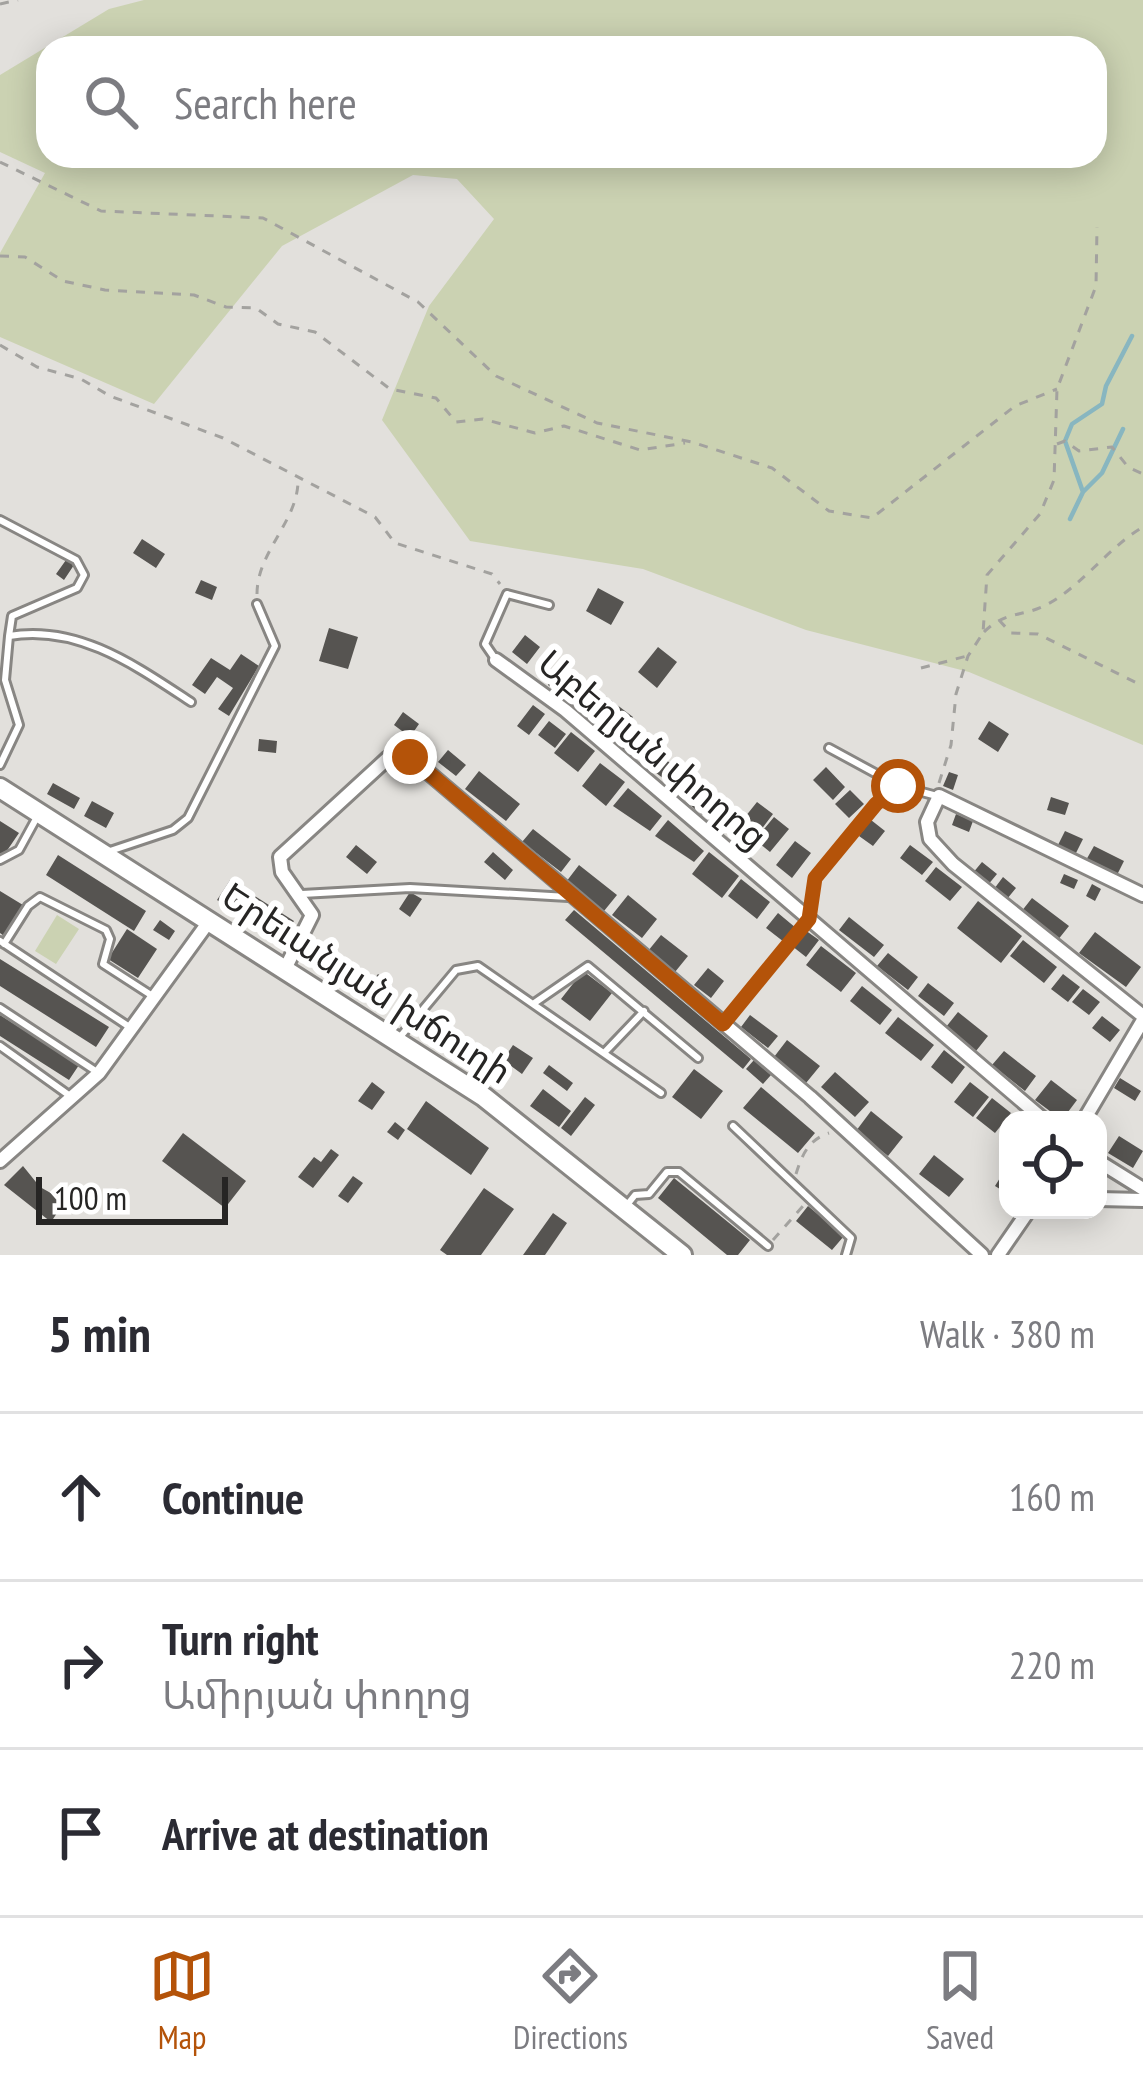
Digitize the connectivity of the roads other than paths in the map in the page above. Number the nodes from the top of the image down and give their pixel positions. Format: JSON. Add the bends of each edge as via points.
{"nodes":[{"id":1,"x":0,"y":520,"type":"edge"},
{"id":2,"x":257,"y":604,"type":"road end"},
{"id":3,"x":549,"y":605,"type":"dead end"},
{"id":4,"x":9,"y":636,"type":"junction"},
{"id":5,"x":496,"y":660,"type":"joint"},
{"id":6,"x":191,"y":702,"type":"dead end"},
{"id":7,"x":829,"y":748,"type":"dead end"},
{"id":8,"x":0,"y":765,"type":"edge"},
{"id":9,"x":898,"y":786,"type":"junction"},
{"id":10,"x":0,"y":788,"type":"edge"},
{"id":11,"x":939,"y":796,"type":"junction"},
{"id":12,"x":39,"y":814,"type":"junction"},
{"id":13,"x":104,"y":854,"type":"junction"},
{"id":14,"x":0,"y":860,"type":"edge"},
{"id":15,"x":302,"y":894,"type":"junction"},
{"id":16,"x":1143,"y":895,"type":"edge"},
{"id":17,"x":572,"y":897,"type":"junction"},
{"id":18,"x":809,"y":919,"type":"junction"},
{"id":19,"x":210,"y":920,"type":"junction"},
{"id":20,"x":2,"y":943,"type":"edge"},
{"id":21,"x":286,"y":967,"type":"junction"},
{"id":22,"x":154,"y":997,"type":"junction"},
{"id":23,"x":533,"y":1004,"type":"junction"},
{"id":24,"x":0,"y":1008,"type":"edge"},
{"id":25,"x":644,"y":1011,"type":"junction"},
{"id":26,"x":1143,"y":1018,"type":"edge"},
{"id":27,"x":131,"y":1028,"type":"junction"},
{"id":28,"x":397,"y":1040,"type":"junction"},
{"id":29,"x":0,"y":1046,"type":"edge"},
{"id":30,"x":604,"y":1054,"type":"junction"},
{"id":31,"x":698,"y":1058,"type":"dead end"},
{"id":32,"x":99,"y":1073,"type":"junction"},
{"id":33,"x":661,"y":1094,"type":"dead end"},
{"id":34,"x":70,"y":1096,"type":"junction"},
{"id":35,"x":1033,"y":1111,"type":"edge"},
{"id":36,"x":1089,"y":1111,"type":"edge"},
{"id":37,"x":733,"y":1126,"type":"dead end"},
{"id":38,"x":0,"y":1161,"type":"edge"},
{"id":39,"x":1107,"y":1167,"type":"edge"},
{"id":40,"x":1143,"y":1189,"type":"edge"},
{"id":41,"x":1107,"y":1199,"type":"edge"},
{"id":42,"x":1143,"y":1200,"type":"edge"},
{"id":43,"x":625,"y":1207,"type":"junction"},
{"id":44,"x":1023,"y":1219,"type":"edge"},
{"id":45,"x":768,"y":1246,"type":"dead end"},
{"id":46,"x":682,"y":1255,"type":"edge"},
{"id":47,"x":846,"y":1255,"type":"edge"},
{"id":48,"x":982,"y":1255,"type":"edge"},
{"id":49,"x":998,"y":1255,"type":"edge"}],
"edges":[{"from":1,"to":4,"type":"lane","via":[[76,560],[83,575],[77,588],[12,616]]},
{"from":2,"to":13,"type":"lane","via":[[275,646],[188,818]]},
{"from":3,"to":5,"type":"lane","via":[[507,594],[487,632]]},
{"from":4,"to":6,"type":"lane","via":[[39,631],[112,652]]},
{"from":4,"to":8,"type":"lane","via":[[5,680],[19,725]]},
{"from":5,"to":18,"type":"street","name":"Աբեղյան փողոց"},
{"from":7,"to":9,"type":"lane"},
{"from":9,"to":11,"type":"lane"},
{"from":9,"to":18,"type":"lane","via":[[815,878]]},
{"from":10,"to":12,"type":"highway","name":"Երեւանյան խճուղի"},
{"from":11,"to":16,"type":"street"},
{"from":11,"to":26,"type":"street","via":[[927,823],[938,849]]},
{"from":12,"to":13,"type":"highway","name":"Երեւանյան խճուղի"},
{"from":12,"to":14,"type":"lane","via":[[20,850]]},
{"from":13,"to":19,"type":"highway","name":"Երեւանյան խճուղի"},
{"from":15,"to":17,"type":"lane","via":[[410,888]]},
{"from":15,"to":17,"type":"street","via":[[280,857],[388,758],[410,757]]},
{"from":15,"to":21,"type":"street","via":[[310,929]]},
{"from":17,"to":48,"type":"street"},
{"from":18,"to":35,"type":"street","name":"Աբեղյան փողոց"},
{"from":19,"to":21,"type":"highway","name":"Երեւանյան խճուղի"},
{"from":19,"to":22,"type":"street"},
{"from":20,"to":22,"type":"lane","via":[[28,906],[40,897],[55,901],[106,930],[103,964]]},
{"from":20,"to":27,"type":"lane"},
{"from":21,"to":28,"type":"highway","name":"Երեւանյան խճուղի"},
{"from":22,"to":27,"type":"street"},
{"from":23,"to":25,"type":"lane","via":[[588,966]]},
{"from":23,"to":28,"type":"lane","via":[[466,965]]},
{"from":23,"to":30,"type":"lane"},
{"from":24,"to":32,"type":"lane"},
{"from":25,"to":30,"type":"lane"},
{"from":25,"to":31,"type":"lane"},
{"from":26,"to":36,"type":"street"},
{"from":27,"to":32,"type":"street"},
{"from":28,"to":43,"type":"highway","name":"Երեւանյան խճուղի"},
{"from":29,"to":34,"type":"lane"},
{"from":30,"to":33,"type":"lane"},
{"from":32,"to":34,"type":"street"},
{"from":34,"to":38,"type":"street"},
{"from":37,"to":47,"type":"lane","via":[[851,1238]]},
{"from":39,"to":40,"type":"street"},
{"from":41,"to":42,"type":"street"},
{"from":43,"to":45,"type":"lane","via":[[667,1172],[679,1172]]},
{"from":43,"to":46,"type":"highway","name":"Երեւանյան խճուղի"},
{"from":44,"to":49,"type":"street"}]}
